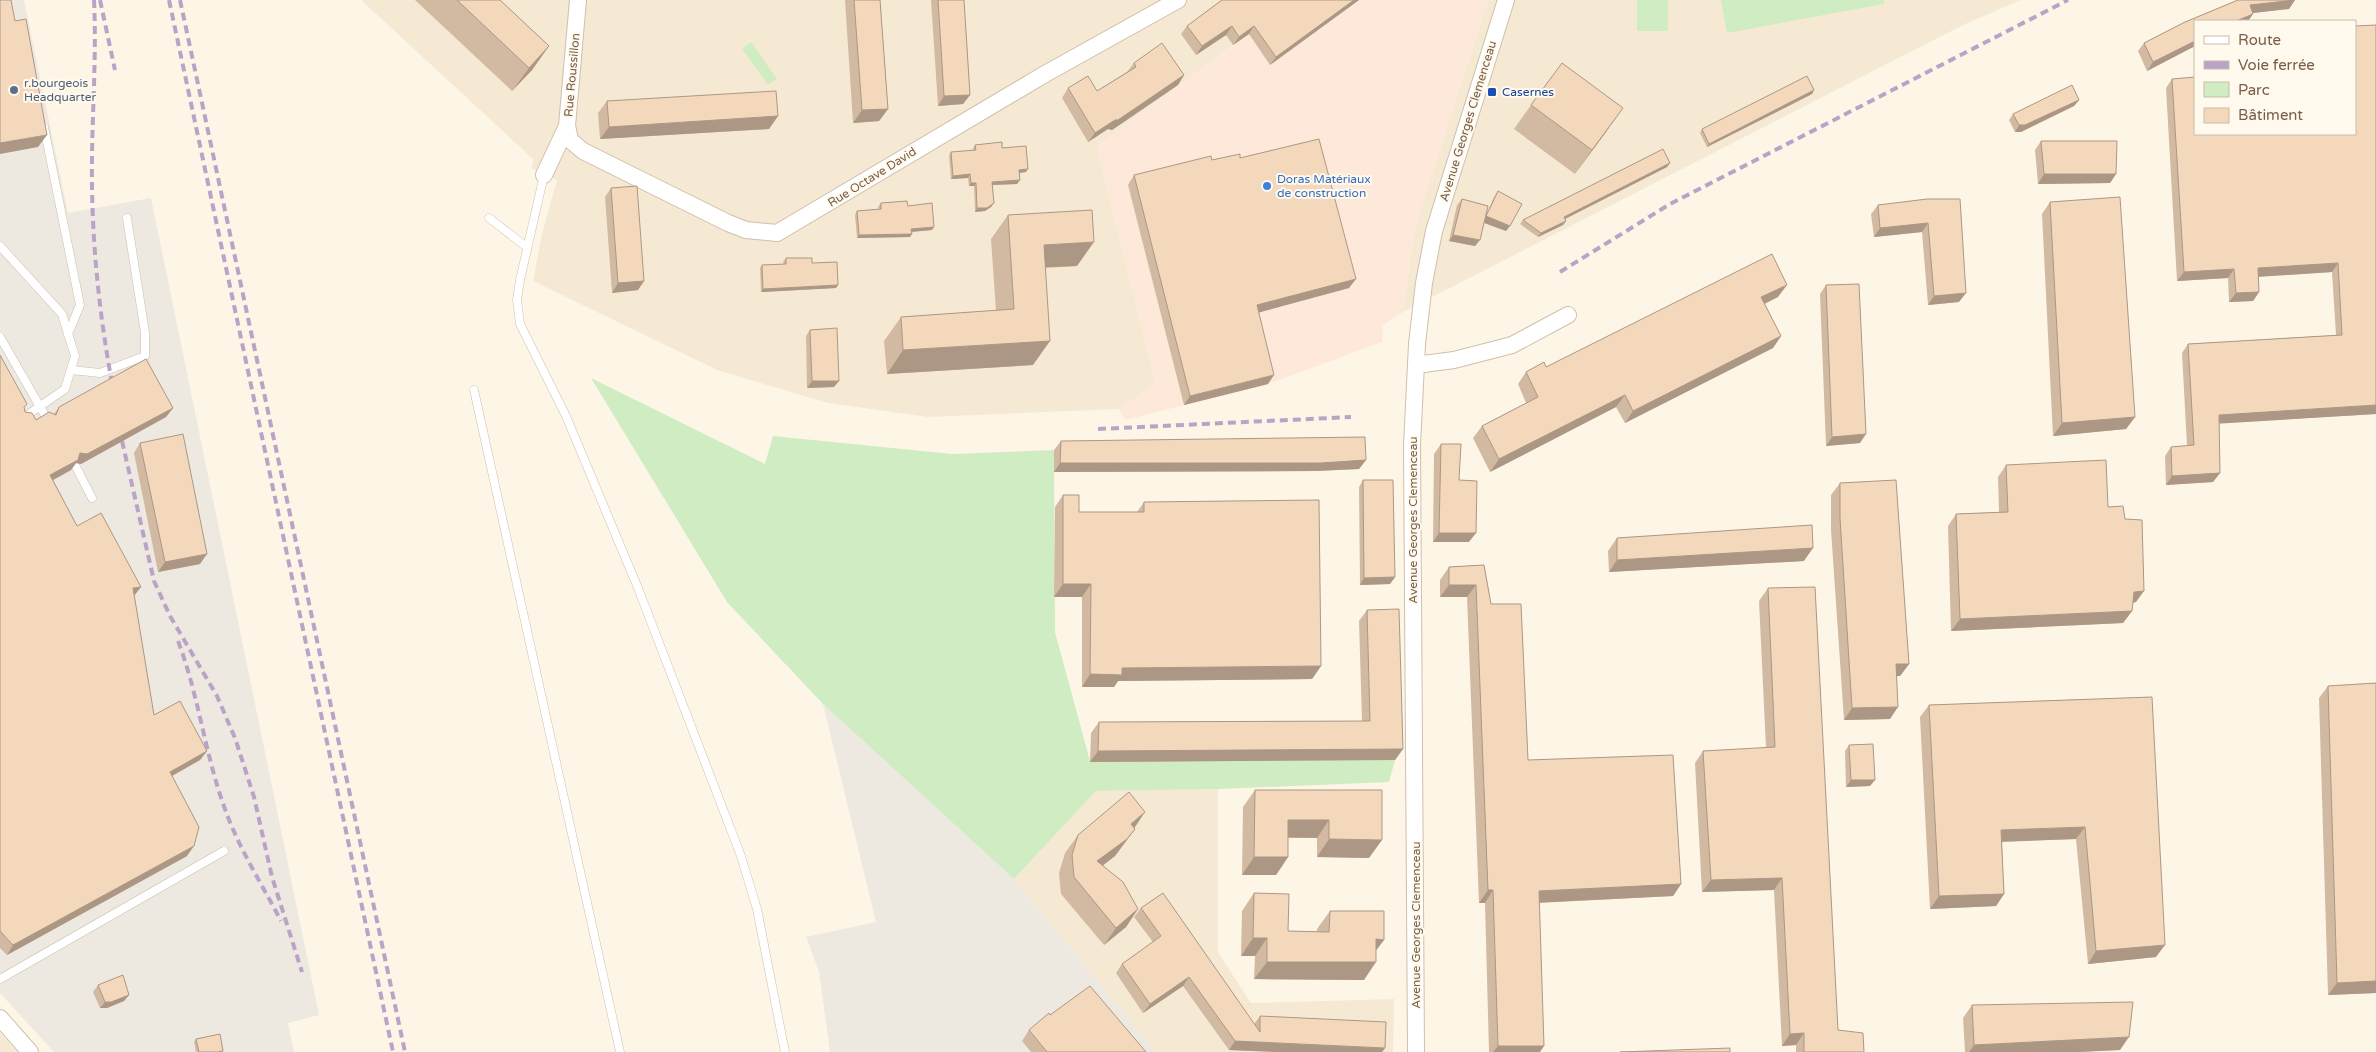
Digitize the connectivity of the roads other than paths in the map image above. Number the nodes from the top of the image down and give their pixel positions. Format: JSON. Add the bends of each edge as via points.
{"nodes":[{"id":1,"x":578,"y":0,"type":"edge"},
{"id":2,"x":1178,"y":0,"type":"edge"},
{"id":3,"x":1506,"y":0,"type":"edge"},
{"id":4,"x":42,"y":118,"type":"edge"},
{"id":5,"x":568,"y":126,"type":"junction"},
{"id":6,"x":544,"y":175,"type":"junction"},
{"id":7,"x":127,"y":218,"type":"dead end"},
{"id":8,"x":488,"y":218,"type":"dead end"},
{"id":9,"x":524,"y":245,"type":"junction"},
{"id":10,"x":0,"y":246,"type":"edge"},
{"id":11,"x":520,"y":280,"type":"junction"},
{"id":12,"x":1568,"y":315,"type":"dead end"},
{"id":13,"x":68,"y":334,"type":"junction"},
{"id":14,"x":0,"y":337,"type":"edge"},
{"id":15,"x":1416,"y":365,"type":"junction"},
{"id":16,"x":71,"y":370,"type":"junction"},
{"id":17,"x":474,"y":390,"type":"dead end"},
{"id":18,"x":40,"y":406,"type":"junction"},
{"id":19,"x":23,"y":418,"type":"edge"},
{"id":20,"x":47,"y":419,"type":"edge"},
{"id":21,"x":76,"y":467,"type":"edge"},
{"id":22,"x":92,"y":498,"type":"dead end"},
{"id":23,"x":224,"y":851,"type":"dead end"},
{"id":24,"x":0,"y":979,"type":"edge"},
{"id":25,"x":0,"y":1018,"type":"edge"},
{"id":26,"x":30,"y":1052,"type":"edge"},
{"id":27,"x":620,"y":1052,"type":"edge"},
{"id":28,"x":785,"y":1052,"type":"edge"},
{"id":29,"x":1416,"y":1052,"type":"edge"}],
"edges":[{"from":1,"to":5,"type":"street","name":"Rue Roussillon"},
{"from":2,"to":5,"type":"street","name":"Rue Octave David","via":[[1045,74],[777,233],[746,230],[728,223],[583,151],[570,140]]},
{"from":3,"to":15,"type":"street","name":"Avenue Georges Clemenceau","via":[[1434,231],[1424,283]]},
{"from":4,"to":13,"type":"lane","via":[[80,305]]},
{"from":5,"to":6,"type":"street","name":"Rue Roussillon"},
{"from":6,"to":9,"type":"lane"},
{"from":6,"to":11,"type":"lane"},
{"from":7,"to":16,"type":"lane","via":[[145,333],[145,356],[100,372]]},
{"from":8,"to":9,"type":"lane"},
{"from":9,"to":11,"type":"lane"},
{"from":10,"to":13,"type":"lane","via":[[62,314]]},
{"from":11,"to":28,"type":"lane","via":[[517,300],[520,324],[566,416],[626,560],[741,856],[757,910]]},
{"from":12,"to":15,"type":"street","via":[[1512,345],[1454,360]]},
{"from":13,"to":16,"type":"lane","via":[[75,356]]},
{"from":14,"to":18,"type":"lane"},
{"from":15,"to":29,"type":"street","name":"Avenue Georges Clemenceau","via":[[1412,445]]},
{"from":16,"to":18,"type":"lane","via":[[65,389]]},
{"from":17,"to":27,"type":"lane"},
{"from":18,"to":19,"type":"lane"},
{"from":18,"to":20,"type":"lane"},
{"from":21,"to":22,"type":"lane"},
{"from":23,"to":24,"type":"lane"},
{"from":25,"to":26,"type":"street"}]}
